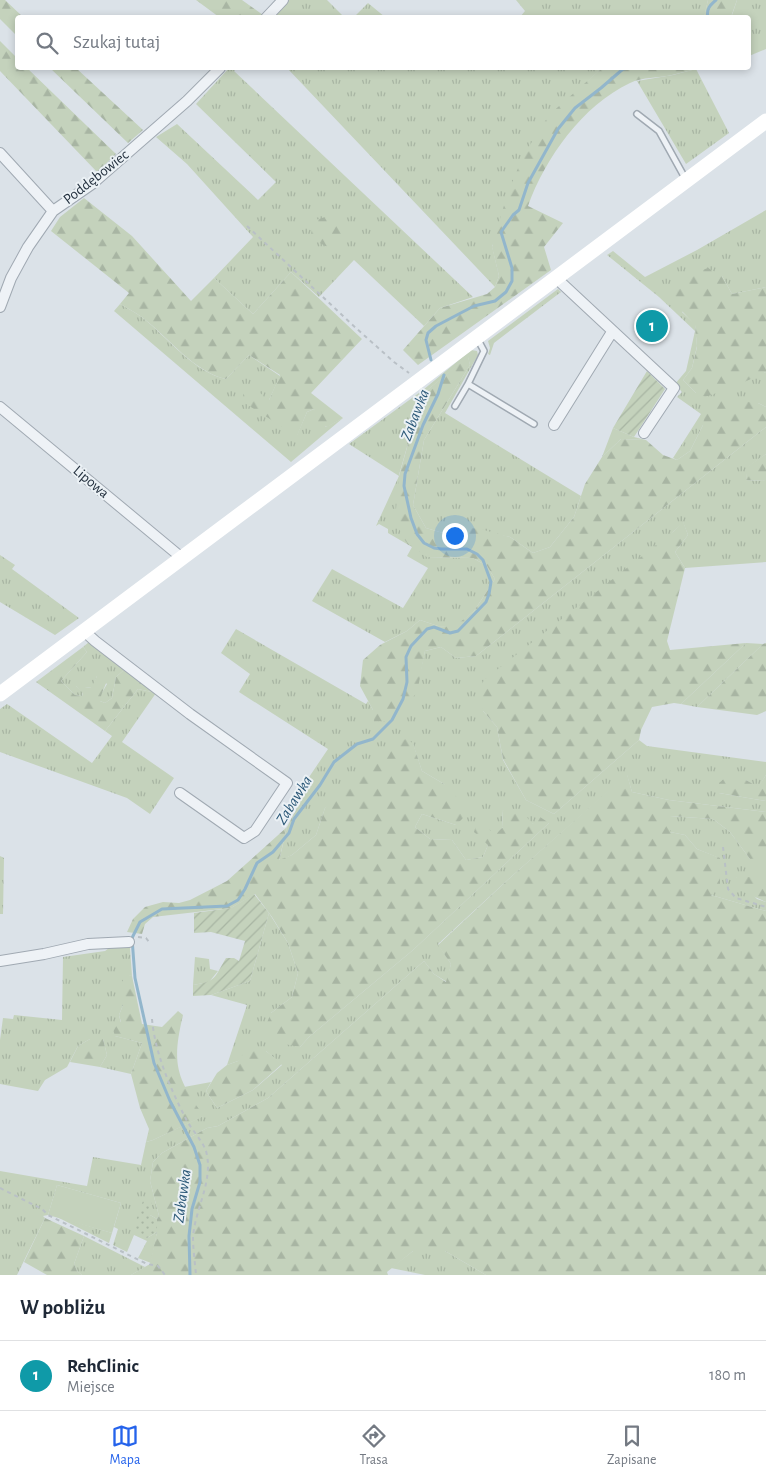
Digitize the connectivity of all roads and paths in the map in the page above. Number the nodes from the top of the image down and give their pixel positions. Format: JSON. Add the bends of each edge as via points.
{"nodes":[{"id":1,"x":283,"y":0,"type":"edge"},
{"id":2,"x":269,"y":15,"type":"edge"},
{"id":3,"x":218,"y":70,"type":"edge"},
{"id":4,"x":637,"y":114,"type":"dead end"},
{"id":5,"x":766,"y":121,"type":"edge"},
{"id":6,"x":0,"y":153,"type":"edge"},
{"id":7,"x":687,"y":180,"type":"junction"},
{"id":8,"x":53,"y":211,"type":"junction"},
{"id":9,"x":248,"y":226,"type":"dead end"},
{"id":10,"x":556,"y":278,"type":"junction"},
{"id":11,"x":0,"y":307,"type":"edge"},
{"id":12,"x":612,"y":332,"type":"junction"},
{"id":13,"x":477,"y":337,"type":"junction"},
{"id":14,"x":413,"y":376,"type":"dead end"},
{"id":15,"x":468,"y":384,"type":"junction"},
{"id":16,"x":455,"y":406,"type":"dead end"},
{"id":17,"x":0,"y":407,"type":"edge"},
{"id":18,"x":534,"y":424,"type":"dead end"},
{"id":19,"x":554,"y":425,"type":"dead end"},
{"id":20,"x":644,"y":434,"type":"dead end"},
{"id":21,"x":182,"y":558,"type":"junction"},
{"id":22,"x":84,"y":631,"type":"junction"},
{"id":23,"x":0,"y":694,"type":"edge"},
{"id":24,"x":180,"y":793,"type":"dead end"},
{"id":25,"x":723,"y":847,"type":"dead end"},
{"id":26,"x":766,"y":907,"type":"edge"},
{"id":27,"x":146,"y":938,"type":"dead end"},
{"id":28,"x":133,"y":942,"type":"dead end"},
{"id":29,"x":149,"y":942,"type":"dead end"},
{"id":30,"x":0,"y":961,"type":"edge"},
{"id":31,"x":152,"y":1018,"type":"dead end"},
{"id":32,"x":0,"y":1188,"type":"edge"},
{"id":33,"x":165,"y":1275,"type":"edge"},
{"id":34,"x":196,"y":1275,"type":"edge"}],
"edges":[{"from":1,"to":2,"type":"street"},
{"from":3,"to":8,"type":"street","name":"Poddębowiec","via":[[92,184]]},
{"from":4,"to":7,"type":"lane","via":[[659,131]]},
{"from":5,"to":7,"type":"main road"},
{"from":6,"to":8,"type":"street"},
{"from":7,"to":10,"type":"main road"},
{"from":8,"to":11,"type":"street","name":"Poddębowiec","via":[[28,247]]},
{"from":9,"to":14,"type":"path","via":[[357,329]]},
{"from":10,"to":12,"type":"street"},
{"from":10,"to":13,"type":"main road"},
{"from":12,"to":19,"type":"street"},
{"from":12,"to":20,"type":"street","via":[[674,388]]},
{"from":13,"to":15,"type":"lane","via":[[484,351]]},
{"from":13,"to":21,"type":"main road"},
{"from":15,"to":16,"type":"lane"},
{"from":15,"to":18,"type":"lane"},
{"from":17,"to":21,"type":"street","name":"Lipowa"},
{"from":21,"to":22,"type":"main road"},
{"from":22,"to":23,"type":"main road"},
{"from":22,"to":24,"type":"street","via":[[190,714],[287,783],[256,831],[244,838]]},
{"from":25,"to":26,"type":"path","via":[[728,888],[736,898]]},
{"from":27,"to":29,"type":"path"},
{"from":28,"to":30,"type":"street","via":[[88,944]]},
{"from":31,"to":34,"type":"path","via":[[171,1089],[206,1151],[206,1186],[193,1237]]},
{"from":32,"to":33,"type":"path","via":[[48,1216],[147,1264],[158,1266]]}]}
